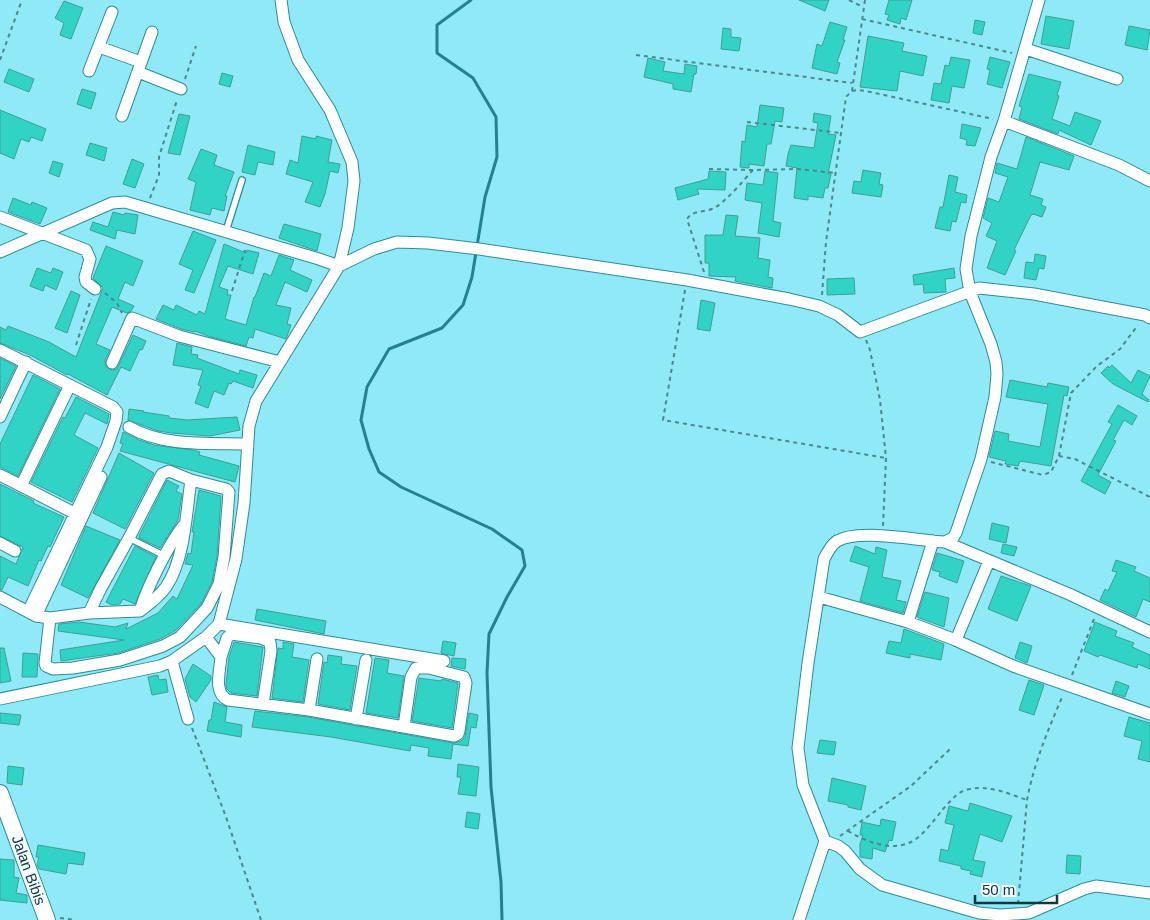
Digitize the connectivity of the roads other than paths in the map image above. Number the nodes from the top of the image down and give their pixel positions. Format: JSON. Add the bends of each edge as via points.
{"nodes":[{"id":1,"x":281,"y":0,"type":"edge"},
{"id":2,"x":1039,"y":0,"type":"edge"},
{"id":3,"x":112,"y":12,"type":"dead end"},
{"id":4,"x":152,"y":32,"type":"dead end"},
{"id":5,"x":99,"y":47,"type":"junction"},
{"id":6,"x":1025,"y":52,"type":"junction"},
{"id":7,"x":139,"y":67,"type":"junction"},
{"id":8,"x":89,"y":71,"type":"dead end"},
{"id":9,"x":1116,"y":79,"type":"dead end"},
{"id":10,"x":181,"y":89,"type":"road end"},
{"id":11,"x":122,"y":116,"type":"dead end"},
{"id":12,"x":1004,"y":122,"type":"junction"},
{"id":13,"x":242,"y":180,"type":"dead end"},
{"id":14,"x":1150,"y":181,"type":"edge"},
{"id":15,"x":0,"y":217,"type":"edge"},
{"id":16,"x":226,"y":231,"type":"junction"},
{"id":17,"x":42,"y":233,"type":"junction"},
{"id":18,"x":0,"y":252,"type":"edge"},
{"id":19,"x":339,"y":266,"type":"junction"},
{"id":20,"x":95,"y":288,"type":"road end"},
{"id":21,"x":970,"y":292,"type":"junction"},
{"id":22,"x":1148,"y":317,"type":"edge"},
{"id":23,"x":0,"y":350,"type":"edge"},
{"id":24,"x":26,"y":362,"type":"junction"},
{"id":25,"x":280,"y":362,"type":"junction"},
{"id":26,"x":112,"y":363,"type":"dead end"},
{"id":27,"x":70,"y":386,"type":"junction"},
{"id":28,"x":0,"y":417,"type":"edge"},
{"id":29,"x":129,"y":426,"type":"dead end"},
{"id":30,"x":248,"y":444,"type":"junction"},
{"id":31,"x":0,"y":476,"type":"edge"},
{"id":32,"x":191,"y":480,"type":"junction"},
{"id":33,"x":21,"y":486,"type":"junction"},
{"id":34,"x":78,"y":515,"type":"junction"},
{"id":35,"x":184,"y":524,"type":"junction"},
{"id":36,"x":129,"y":538,"type":"junction"},
{"id":37,"x":939,"y":542,"type":"junction"},
{"id":38,"x":0,"y":543,"type":"edge"},
{"id":39,"x":15,"y":551,"type":"dead end"},
{"id":40,"x":165,"y":556,"type":"junction"},
{"id":41,"x":989,"y":561,"type":"junction"},
{"id":42,"x":0,"y":597,"type":"edge"},
{"id":43,"x":819,"y":597,"type":"junction"},
{"id":44,"x":140,"y":611,"type":"junction"},
{"id":45,"x":89,"y":613,"type":"junction"},
{"id":46,"x":32,"y":614,"type":"junction"},
{"id":47,"x":50,"y":618,"type":"junction"},
{"id":48,"x":908,"y":622,"type":"junction"},
{"id":49,"x":219,"y":624,"type":"junction"},
{"id":50,"x":1150,"y":632,"type":"edge"},
{"id":51,"x":206,"y":637,"type":"junction"},
{"id":52,"x":956,"y":640,"type":"junction"},
{"id":53,"x":221,"y":657,"type":"junction"},
{"id":54,"x":317,"y":659,"type":"dead end"},
{"id":55,"x":366,"y":660,"type":"dead end"},
{"id":56,"x":172,"y":661,"type":"junction"},
{"id":57,"x":444,"y":661,"type":"dead end"},
{"id":58,"x":0,"y":699,"type":"edge"},
{"id":59,"x":263,"y":704,"type":"junction"},
{"id":60,"x":309,"y":710,"type":"junction"},
{"id":61,"x":1150,"y":714,"type":"edge"},
{"id":62,"x":188,"y":719,"type":"road end"},
{"id":63,"x":356,"y":719,"type":"junction"},
{"id":64,"x":404,"y":726,"type":"junction"},
{"id":65,"x":0,"y":793,"type":"edge"},
{"id":66,"x":828,"y":842,"type":"junction"},
{"id":67,"x":1150,"y":893,"type":"edge"},
{"id":68,"x":47,"y":920,"type":"edge"},
{"id":69,"x":798,"y":920,"type":"edge"}],
"edges":[{"from":1,"to":19,"type":"street","via":[[284,22],[298,60],[330,110],[352,162],[354,181]]},
{"from":2,"to":6,"type":"street"},
{"from":3,"to":5,"type":"street"},
{"from":4,"to":7,"type":"street"},
{"from":5,"to":7,"type":"street"},
{"from":5,"to":8,"type":"street"},
{"from":6,"to":9,"type":"street"},
{"from":6,"to":12,"type":"street"},
{"from":7,"to":10,"type":"street"},
{"from":7,"to":11,"type":"street"},
{"from":12,"to":14,"type":"street","via":[[1119,165]]},
{"from":12,"to":21,"type":"street","via":[[991,157],[971,236],[966,269]]},
{"from":13,"to":16,"type":"lane"},
{"from":15,"to":17,"type":"street"},
{"from":16,"to":17,"type":"street","via":[[125,202],[112,203]]},
{"from":16,"to":19,"type":"street"},
{"from":17,"to":18,"type":"street"},
{"from":17,"to":20,"type":"street","via":[[86,250],[90,259],[86,282]]},
{"from":19,"to":21,"type":"street","via":[[397,242],[479,249],[755,292],[819,306],[838,315],[860,332]]},
{"from":19,"to":25,"type":"street"},
{"from":21,"to":22,"type":"street","via":[[990,288],[1034,294]]},
{"from":21,"to":37,"type":"street","via":[[996,362],[995,397],[981,459],[956,533],[952,538]]},
{"from":23,"to":24,"type":"street"},
{"from":24,"to":27,"type":"street"},
{"from":24,"to":28,"type":"street"},
{"from":25,"to":26,"type":"street","via":[[179,336],[132,318]]},
{"from":25,"to":30,"type":"street","via":[[256,401]]},
{"from":27,"to":33,"type":"street"},
{"from":27,"to":34,"type":"street","via":[[117,412],[108,446],[114,450]]},
{"from":29,"to":30,"type":"street","via":[[140,433],[181,442]]},
{"from":30,"to":49,"type":"street","via":[[236,559]]},
{"from":31,"to":33,"type":"street"},
{"from":32,"to":35,"type":"street"},
{"from":32,"to":36,"type":"street","via":[[168,471],[162,474]]},
{"from":32,"to":47,"type":"street","via":[[226,489],[230,494],[219,584],[207,608],[180,637],[120,660],[53,669],[45,663]]},
{"from":33,"to":34,"type":"street"},
{"from":34,"to":46,"type":"street"},
{"from":35,"to":40,"type":"street"},
{"from":35,"to":44,"type":"street","via":[[180,553],[166,587]]},
{"from":36,"to":40,"type":"lane"},
{"from":36,"to":45,"type":"street"},
{"from":37,"to":41,"type":"street"},
{"from":37,"to":43,"type":"street","via":[[883,535],[851,536],[837,541],[824,559]]},
{"from":37,"to":48,"type":"street"},
{"from":38,"to":39,"type":"street"},
{"from":40,"to":44,"type":"street"},
{"from":41,"to":50,"type":"street"},
{"from":41,"to":52,"type":"street"},
{"from":42,"to":46,"type":"street"},
{"from":43,"to":48,"type":"street"},
{"from":43,"to":66,"type":"street","via":[[798,748],[803,785]]},
{"from":44,"to":45,"type":"street"},
{"from":45,"to":47,"type":"street"},
{"from":46,"to":47,"type":"street"},
{"from":48,"to":52,"type":"street"},
{"from":49,"to":51,"type":"street"},
{"from":49,"to":57,"type":"street"},
{"from":51,"to":53,"type":"street"},
{"from":51,"to":56,"type":"street"},
{"from":52,"to":61,"type":"street","via":[[1013,666]]},
{"from":53,"to":59,"type":"street","via":[[220,693],[228,700]]},
{"from":53,"to":59,"type":"street","via":[[231,634],[270,642],[272,651]]},
{"from":54,"to":60,"type":"street"},
{"from":55,"to":63,"type":"street"},
{"from":56,"to":58,"type":"street"},
{"from":56,"to":62,"type":"street"},
{"from":59,"to":60,"type":"street"},
{"from":60,"to":63,"type":"street"},
{"from":63,"to":64,"type":"street"},
{"from":64,"to":64,"type":"street","via":[[454,736],[458,734],[466,683],[464,677],[416,668],[411,677]]},
{"from":65,"to":68,"type":"main road","name":"Jalan Bibis"},
{"from":66,"to":67,"type":"street","via":[[845,851],[860,869],[882,885],[979,913],[1029,913],[1096,886]]},
{"from":66,"to":69,"type":"street"}]}
